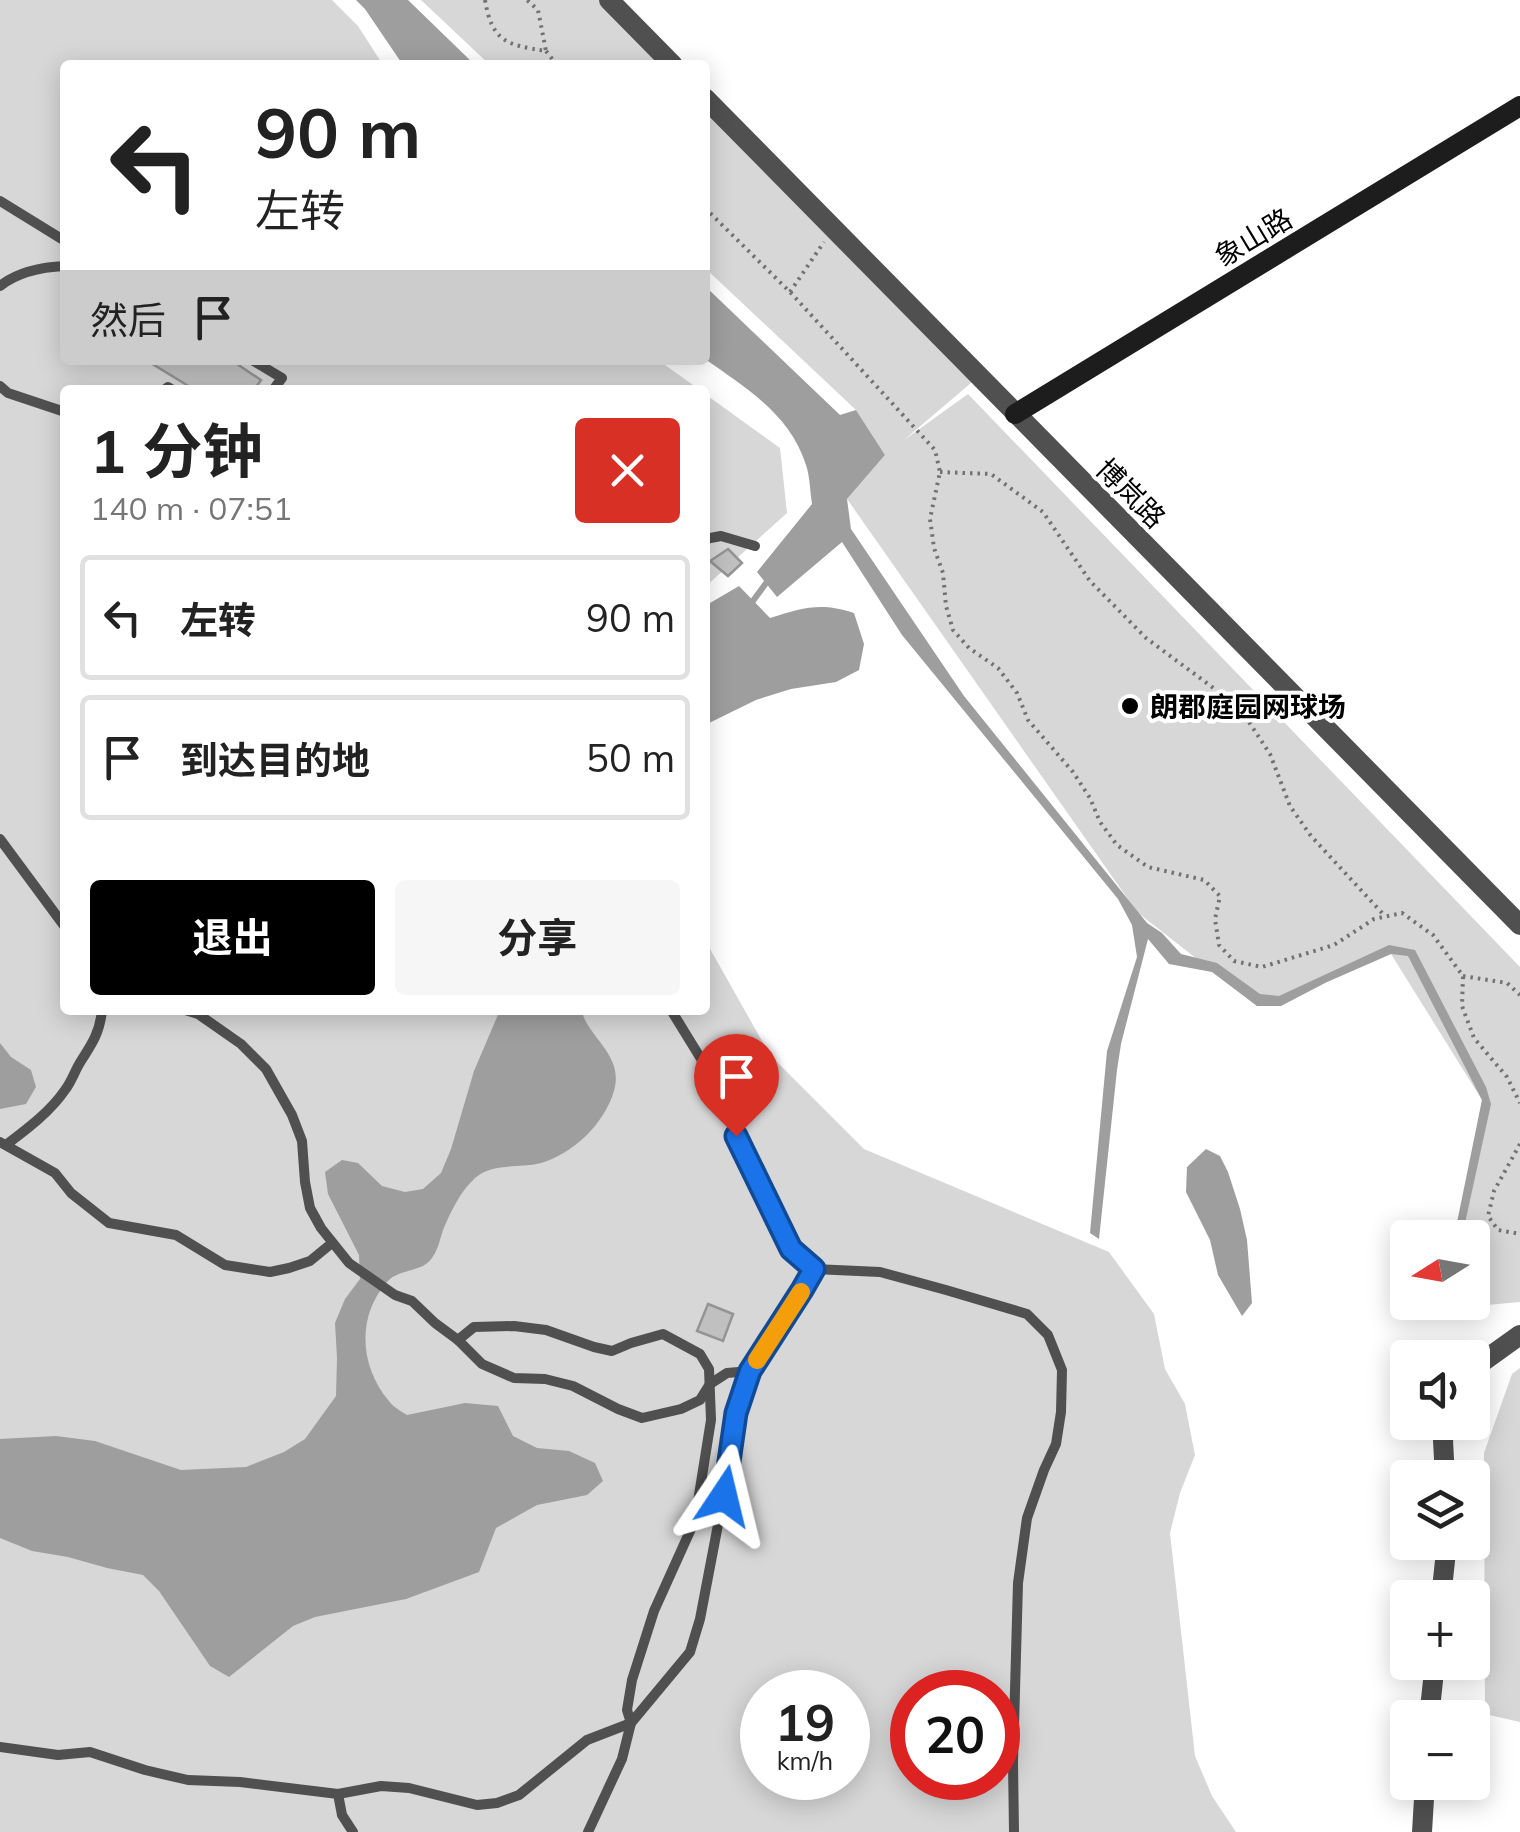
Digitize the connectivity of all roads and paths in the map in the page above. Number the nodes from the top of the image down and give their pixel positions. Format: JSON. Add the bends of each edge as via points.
{"nodes":[{"id":1,"x":485,"y":0,"type":"edge"},
{"id":2,"x":527,"y":0,"type":"edge"},
{"id":3,"x":609,"y":0,"type":"edge"},
{"id":4,"x":546,"y":51,"type":"junction"},
{"id":5,"x":553,"y":60,"type":"edge"},
{"id":6,"x":668,"y":60,"type":"edge"},
{"id":7,"x":710,"y":103,"type":"edge"},
{"id":8,"x":1520,"y":106,"type":"edge"},
{"id":9,"x":0,"y":201,"type":"edge"},
{"id":10,"x":710,"y":213,"type":"edge"},
{"id":11,"x":833,"y":228,"type":"junction"},
{"id":12,"x":60,"y":238,"type":"edge"},
{"id":13,"x":60,"y":266,"type":"edge"},
{"id":14,"x":0,"y":286,"type":"edge"},
{"id":15,"x":790,"y":292,"type":"junction"},
{"id":16,"x":260,"y":365,"type":"edge"},
{"id":17,"x":277,"y":385,"type":"edge"},
{"id":18,"x":0,"y":386,"type":"edge"},
{"id":19,"x":60,"y":410,"type":"edge"},
{"id":20,"x":1015,"y":414,"type":"junction"},
{"id":21,"x":940,"y":472,"type":"junction"},
{"id":22,"x":710,"y":537,"type":"edge"},
{"id":23,"x":755,"y":546,"type":"dead end"},
{"id":24,"x":0,"y":839,"type":"edge"},
{"id":25,"x":1386,"y":916,"type":"junction"},
{"id":26,"x":60,"y":920,"type":"edge"},
{"id":27,"x":1520,"y":925,"type":"edge"},
{"id":28,"x":1463,"y":976,"type":"junction"},
{"id":29,"x":1520,"y":995,"type":"edge"},
{"id":30,"x":101,"y":1015,"type":"edge"},
{"id":31,"x":199,"y":1015,"type":"edge"},
{"id":32,"x":674,"y":1015,"type":"edge"},
{"id":33,"x":1520,"y":1103,"type":"edge"},
{"id":34,"x":3,"y":1143,"type":"edge"},
{"id":35,"x":1520,"y":1144,"type":"edge"},
{"id":36,"x":1520,"y":1234,"type":"edge"},
{"id":37,"x":332,"y":1242,"type":"junction"},
{"id":38,"x":814,"y":1269,"type":"junction"},
{"id":39,"x":1520,"y":1335,"type":"edge"},
{"id":40,"x":458,"y":1340,"type":"junction"},
{"id":41,"x":1490,"y":1356,"type":"edge"},
{"id":42,"x":750,"y":1371,"type":"junction"},
{"id":43,"x":710,"y":1384,"type":"junction"},
{"id":44,"x":631,"y":1724,"type":"junction"},
{"id":45,"x":0,"y":1747,"type":"edge"},
{"id":46,"x":338,"y":1794,"type":"junction"},
{"id":47,"x":1424,"y":1800,"type":"edge"},
{"id":48,"x":353,"y":1832,"type":"edge"},
{"id":49,"x":588,"y":1832,"type":"edge"},
{"id":50,"x":1014,"y":1832,"type":"edge"},
{"id":51,"x":1422,"y":1832,"type":"edge"}],
"edges":[{"from":1,"to":4,"type":"path","via":[[489,23],[512,46]]},
{"from":2,"to":4,"type":"path","via":[[538,10]]},
{"from":3,"to":6,"type":"street"},
{"from":4,"to":5,"type":"path"},
{"from":7,"to":11,"type":"street","name":"博岚路"},
{"from":8,"to":20,"type":"main road","name":"象山路"},
{"from":9,"to":12,"type":"lane"},
{"from":10,"to":15,"type":"path"},
{"from":11,"to":15,"type":"path"},
{"from":11,"to":20,"type":"street","name":"博岚路"},
{"from":13,"to":14,"type":"lane","via":[[34,268]]},
{"from":15,"to":21,"type":"path","via":[[935,450]]},
{"from":16,"to":17,"type":"lane","via":[[282,378]]},
{"from":18,"to":19,"type":"lane"},
{"from":20,"to":27,"type":"street","name":"博岚路"},
{"from":21,"to":25,"type":"path","via":[[990,474],[1043,512],[1104,596],[1244,716],[1311,836]]},
{"from":21,"to":25,"type":"path","via":[[930,519],[953,630],[1018,693],[1028,720],[1073,772],[1117,845],[1148,867],[1204,880],[1220,896],[1219,945],[1234,961],[1262,967],[1306,954]]},
{"from":22,"to":23,"type":"lane"},
{"from":24,"to":26,"type":"lane"},
{"from":25,"to":28,"type":"path","via":[[1402,914],[1433,934]]},
{"from":28,"to":29,"type":"path","via":[[1507,984]]},
{"from":28,"to":33,"type":"path","via":[[1462,1006],[1474,1038]]},
{"from":30,"to":34,"type":"lane","via":[[92,1047],[66,1089],[34,1124]]},
{"from":31,"to":37,"type":"lane","via":[[241,1044],[279,1090],[302,1141],[310,1208]]},
{"from":32,"to":38,"type":"lane","via":[[722,1093],[791,1249]]},
{"from":34,"to":37,"type":"lane","via":[[55,1174],[109,1223],[176,1235],[225,1265],[289,1268]]},
{"from":35,"to":36,"type":"path","via":[[1488,1216],[1498,1230]]},
{"from":37,"to":40,"type":"lane","via":[[349,1263]]},
{"from":38,"to":42,"type":"lane"},
{"from":38,"to":50,"type":"lane","via":[[880,1272],[1027,1314],[1048,1335],[1062,1370],[1056,1444],[1026,1518],[1018,1583]]},
{"from":39,"to":41,"type":"street"},
{"from":40,"to":43,"type":"lane","via":[[498,1372],[574,1386],[642,1418],[681,1410],[700,1400]]},
{"from":40,"to":43,"type":"lane","via":[[474,1327],[514,1326],[612,1351],[663,1334],[700,1354]]},
{"from":42,"to":43,"type":"lane","via":[[727,1373]]},
{"from":42,"to":44,"type":"lane","via":[[690,1652]]},
{"from":43,"to":44,"type":"lane","via":[[695,1520],[654,1610],[632,1680]]},
{"from":44,"to":46,"type":"lane","via":[[587,1740],[498,1803],[381,1786]]},
{"from":44,"to":49,"type":"lane"},
{"from":45,"to":46,"type":"lane","via":[[90,1752],[188,1780]]},
{"from":46,"to":48,"type":"lane"},
{"from":47,"to":51,"type":"street"}]}
